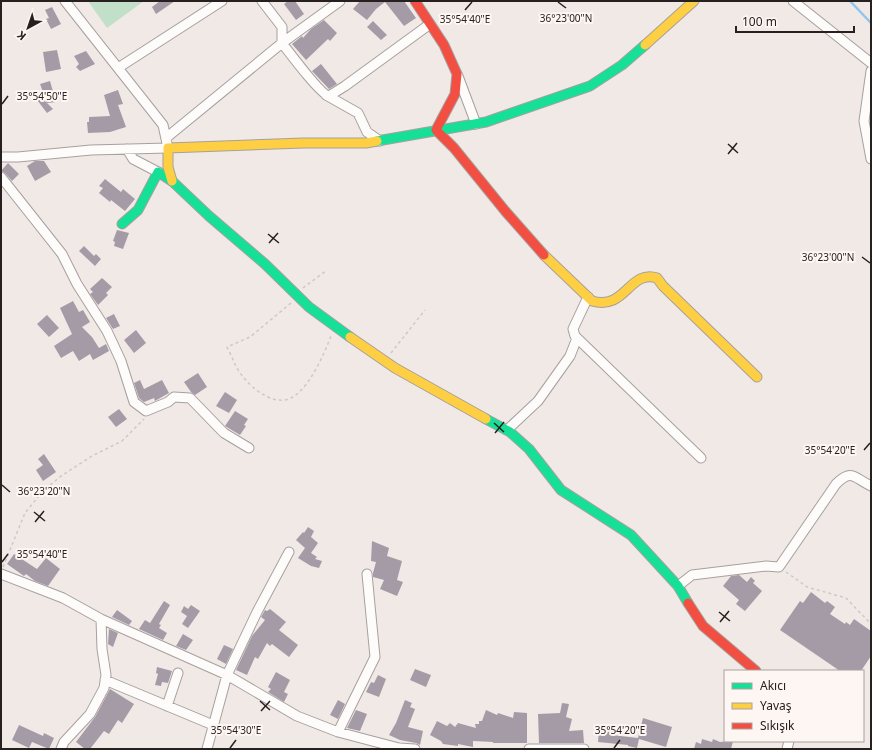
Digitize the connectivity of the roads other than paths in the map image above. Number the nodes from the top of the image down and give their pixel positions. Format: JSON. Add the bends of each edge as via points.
{"nodes":[{"id":1,"x":65,"y":1,"type":"edge"},
{"id":2,"x":222,"y":1,"type":"edge"},
{"id":3,"x":262,"y":1,"type":"edge"},
{"id":4,"x":340,"y":1,"type":"edge"},
{"id":5,"x":415,"y":1,"type":"edge"},
{"id":6,"x":694,"y":1,"type":"edge"},
{"id":7,"x":793,"y":1,"type":"edge"},
{"id":8,"x":430,"y":24,"type":"junction"},
{"id":9,"x":282,"y":43,"type":"junction"},
{"id":10,"x":871,"y":63,"type":"edge"},
{"id":11,"x":118,"y":68,"type":"junction"},
{"id":12,"x":871,"y":71,"type":"edge"},
{"id":13,"x":457,"y":74,"type":"junction"},
{"id":14,"x":326,"y":96,"type":"junction"},
{"id":15,"x":476,"y":124,"type":"junction"},
{"id":16,"x":436,"y":130,"type":"junction"},
{"id":17,"x":166,"y":138,"type":"junction"},
{"id":18,"x":380,"y":140,"type":"junction"},
{"id":19,"x":168,"y":148,"type":"junction"},
{"id":20,"x":127,"y":149,"type":"junction"},
{"id":21,"x":1,"y":157,"type":"edge"},
{"id":22,"x":870,"y":159,"type":"edge"},
{"id":23,"x":158,"y":172,"type":"junction"},
{"id":24,"x":1,"y":177,"type":"edge"},
{"id":25,"x":172,"y":181,"type":"junction"},
{"id":26,"x":122,"y":224,"type":"dead end"},
{"id":27,"x":588,"y":297,"type":"junction"},
{"id":28,"x":577,"y":338,"type":"junction"},
{"id":29,"x":757,"y":377,"type":"dead end"},
{"id":30,"x":507,"y":430,"type":"junction"},
{"id":31,"x":249,"y":448,"type":"dead end"},
{"id":32,"x":701,"y":458,"type":"dead end"},
{"id":33,"x":871,"y":486,"type":"edge"},
{"id":34,"x":289,"y":552,"type":"dead end"},
{"id":35,"x":1,"y":573,"type":"edge"},
{"id":36,"x":367,"y":574,"type":"dead end"},
{"id":37,"x":678,"y":586,"type":"junction"},
{"id":38,"x":101,"y":619,"type":"junction"},
{"id":39,"x":755,"y":670,"type":"edge"},
{"id":40,"x":178,"y":673,"type":"dead end"},
{"id":41,"x":227,"y":675,"type":"junction"},
{"id":42,"x":105,"y":680,"type":"junction"},
{"id":43,"x":167,"y":706,"type":"junction"},
{"id":44,"x":213,"y":725,"type":"junction"},
{"id":45,"x":338,"y":732,"type":"junction"},
{"id":46,"x":61,"y":749,"type":"edge"},
{"id":47,"x":207,"y":749,"type":"edge"},
{"id":48,"x":415,"y":749,"type":"edge"},
{"id":49,"x":529,"y":749,"type":"edge"},
{"id":50,"x":584,"y":749,"type":"edge"}],
"edges":[{"from":1,"to":11,"type":"street"},
{"from":2,"to":11,"type":"street"},
{"from":3,"to":9,"type":"street","via":[[282,27]]},
{"from":4,"to":9,"type":"street"},
{"from":5,"to":8,"type":"street"},
{"from":6,"to":15,"type":"street","via":[[622,65],[590,86]]},
{"from":7,"to":10,"type":"street"},
{"from":8,"to":13,"type":"street","via":[[444,45]]},
{"from":8,"to":14,"type":"street","via":[[345,86]]},
{"from":9,"to":14,"type":"street"},
{"from":9,"to":17,"type":"street"},
{"from":11,"to":17,"type":"street","via":[[164,125]]},
{"from":12,"to":22,"type":"street","via":[[864,121]]},
{"from":13,"to":15,"type":"street"},
{"from":13,"to":16,"type":"street","via":[[455,94]]},
{"from":14,"to":18,"type":"street","via":[[358,113],[367,132]]},
{"from":15,"to":16,"type":"street"},
{"from":16,"to":18,"type":"street"},
{"from":16,"to":27,"type":"street","via":[[549,260]]},
{"from":17,"to":19,"type":"street"},
{"from":18,"to":19,"type":"street","via":[[366,143]]},
{"from":19,"to":20,"type":"street"},
{"from":19,"to":25,"type":"street","via":[[168,167]]},
{"from":20,"to":21,"type":"street"},
{"from":20,"to":23,"type":"street","via":[[133,159]]},
{"from":23,"to":25,"type":"street"},
{"from":23,"to":26,"type":"street","via":[[138,210]]},
{"from":24,"to":31,"type":"street","via":[[62,254],[77,284],[107,331],[121,361],[134,402],[146,411],[174,397],[190,398],[224,433]]},
{"from":25,"to":30,"type":"street","via":[[309,307],[334,326],[395,368]]},
{"from":27,"to":28,"type":"street","via":[[573,329]]},
{"from":27,"to":29,"type":"street","via":[[599,304],[607,304],[638,280],[649,276],[657,278]]},
{"from":28,"to":30,"type":"street","via":[[570,356],[538,401]]},
{"from":28,"to":32,"type":"street"},
{"from":30,"to":37,"type":"street","via":[[529,449],[561,490],[631,535]]},
{"from":33,"to":37,"type":"street","via":[[852,476],[846,475],[842,478],[779,567],[766,566],[692,575]]},
{"from":34,"to":41,"type":"street"},
{"from":35,"to":38,"type":"street","via":[[63,598]]},
{"from":36,"to":45,"type":"street","via":[[376,658]]},
{"from":37,"to":39,"type":"street","via":[[703,626]]},
{"from":38,"to":41,"type":"street"},
{"from":38,"to":42,"type":"street"},
{"from":40,"to":43,"type":"street"},
{"from":41,"to":44,"type":"street"},
{"from":41,"to":45,"type":"street","via":[[296,716]]},
{"from":42,"to":43,"type":"street"},
{"from":42,"to":46,"type":"street","via":[[104,688],[90,714],[64,742]]},
{"from":43,"to":44,"type":"street"},
{"from":44,"to":47,"type":"street"},
{"from":45,"to":48,"type":"street","via":[[399,748]]},
{"from":49,"to":50,"type":"street"}]}
